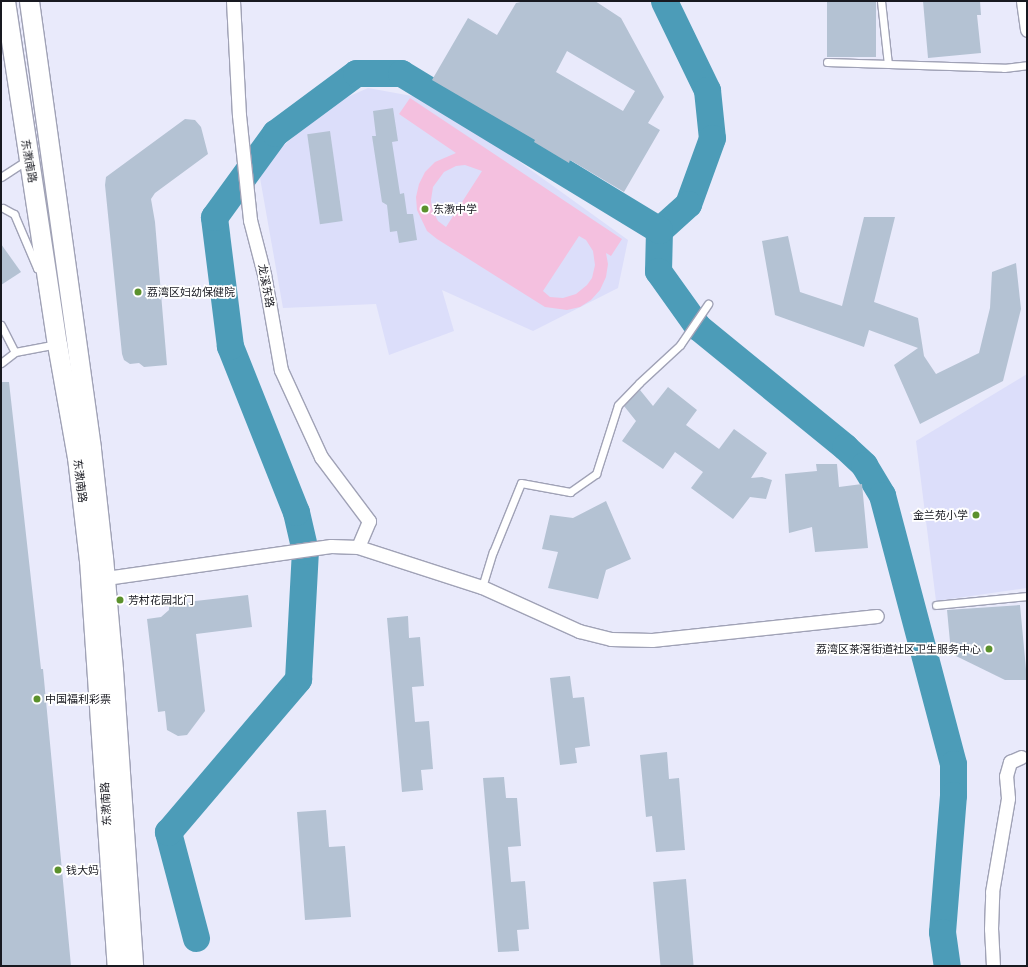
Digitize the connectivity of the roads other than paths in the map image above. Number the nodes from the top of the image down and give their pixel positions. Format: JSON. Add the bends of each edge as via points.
{"nodes":[{"id":1,"x":6,"y":1,"type":"edge"},
{"id":2,"x":29,"y":1,"type":"edge"},
{"id":3,"x":233,"y":1,"type":"edge"},
{"id":4,"x":881,"y":1,"type":"edge"},
{"id":5,"x":1023,"y":1,"type":"edge"},
{"id":6,"x":1027,"y":30,"type":"edge"},
{"id":7,"x":827,"y":62,"type":"dead end"},
{"id":8,"x":888,"y":64,"type":"junction"},
{"id":9,"x":1027,"y":65,"type":"edge"},
{"id":10,"x":29,"y":158,"type":"junction"},
{"id":11,"x":1,"y":177,"type":"edge"},
{"id":12,"x":3,"y":208,"type":"dead end"},
{"id":13,"x":47,"y":266,"type":"junction"},
{"id":14,"x":708,"y":304,"type":"dead end"},
{"id":15,"x":1,"y":325,"type":"edge"},
{"id":16,"x":57,"y":344,"type":"junction"},
{"id":17,"x":14,"y":352,"type":"junction"},
{"id":18,"x":1,"y":363,"type":"edge"},
{"id":19,"x":358,"y":546,"type":"junction"},
{"id":20,"x":106,"y":578,"type":"junction"},
{"id":21,"x":482,"y":587,"type":"junction"},
{"id":22,"x":1027,"y":596,"type":"edge"},
{"id":23,"x":936,"y":605,"type":"dead end"},
{"id":24,"x":877,"y":616,"type":"dead end"},
{"id":25,"x":1021,"y":757,"type":"dead end"},
{"id":26,"x":117,"y":966,"type":"edge"},
{"id":27,"x":133,"y":966,"type":"edge"},
{"id":28,"x":993,"y":966,"type":"edge"}],
"edges":[{"from":1,"to":10,"type":"street","name":"东漖南路"},
{"from":2,"to":20,"type":"street","name":"东漖南路","via":[[91,448]]},
{"from":3,"to":19,"type":"street","name":"龙溪东路","via":[[238,115],[250,220],[264,274],[281,370],[321,457],[369,521]]},
{"from":4,"to":8,"type":"lane"},
{"from":5,"to":6,"type":"street"},
{"from":7,"to":8,"type":"lane"},
{"from":8,"to":9,"type":"lane","via":[[1004,68]]},
{"from":10,"to":11,"type":"lane"},
{"from":10,"to":13,"type":"street","name":"东漖南路"},
{"from":12,"to":13,"type":"lane","via":[[14,214],[37,268]]},
{"from":13,"to":16,"type":"street","name":"东漖南路"},
{"from":14,"to":21,"type":"lane","via":[[680,345],[639,382],[618,406],[596,474],[570,492],[521,483]]},
{"from":15,"to":17,"type":"lane"},
{"from":16,"to":17,"type":"lane"},
{"from":16,"to":26,"type":"street","name":"东漖南路","via":[[77,457],[89,560]]},
{"from":17,"to":18,"type":"lane"},
{"from":19,"to":20,"type":"street","via":[[331,546]]},
{"from":19,"to":21,"type":"street"},
{"from":20,"to":27,"type":"street","name":"东漖南路"},
{"from":21,"to":24,"type":"street","via":[[579,630],[611,639],[652,640]]},
{"from":22,"to":23,"type":"lane"},
{"from":25,"to":28,"type":"street","via":[[1010,762],[1006,776],[1008,798],[992,892]]}]}
